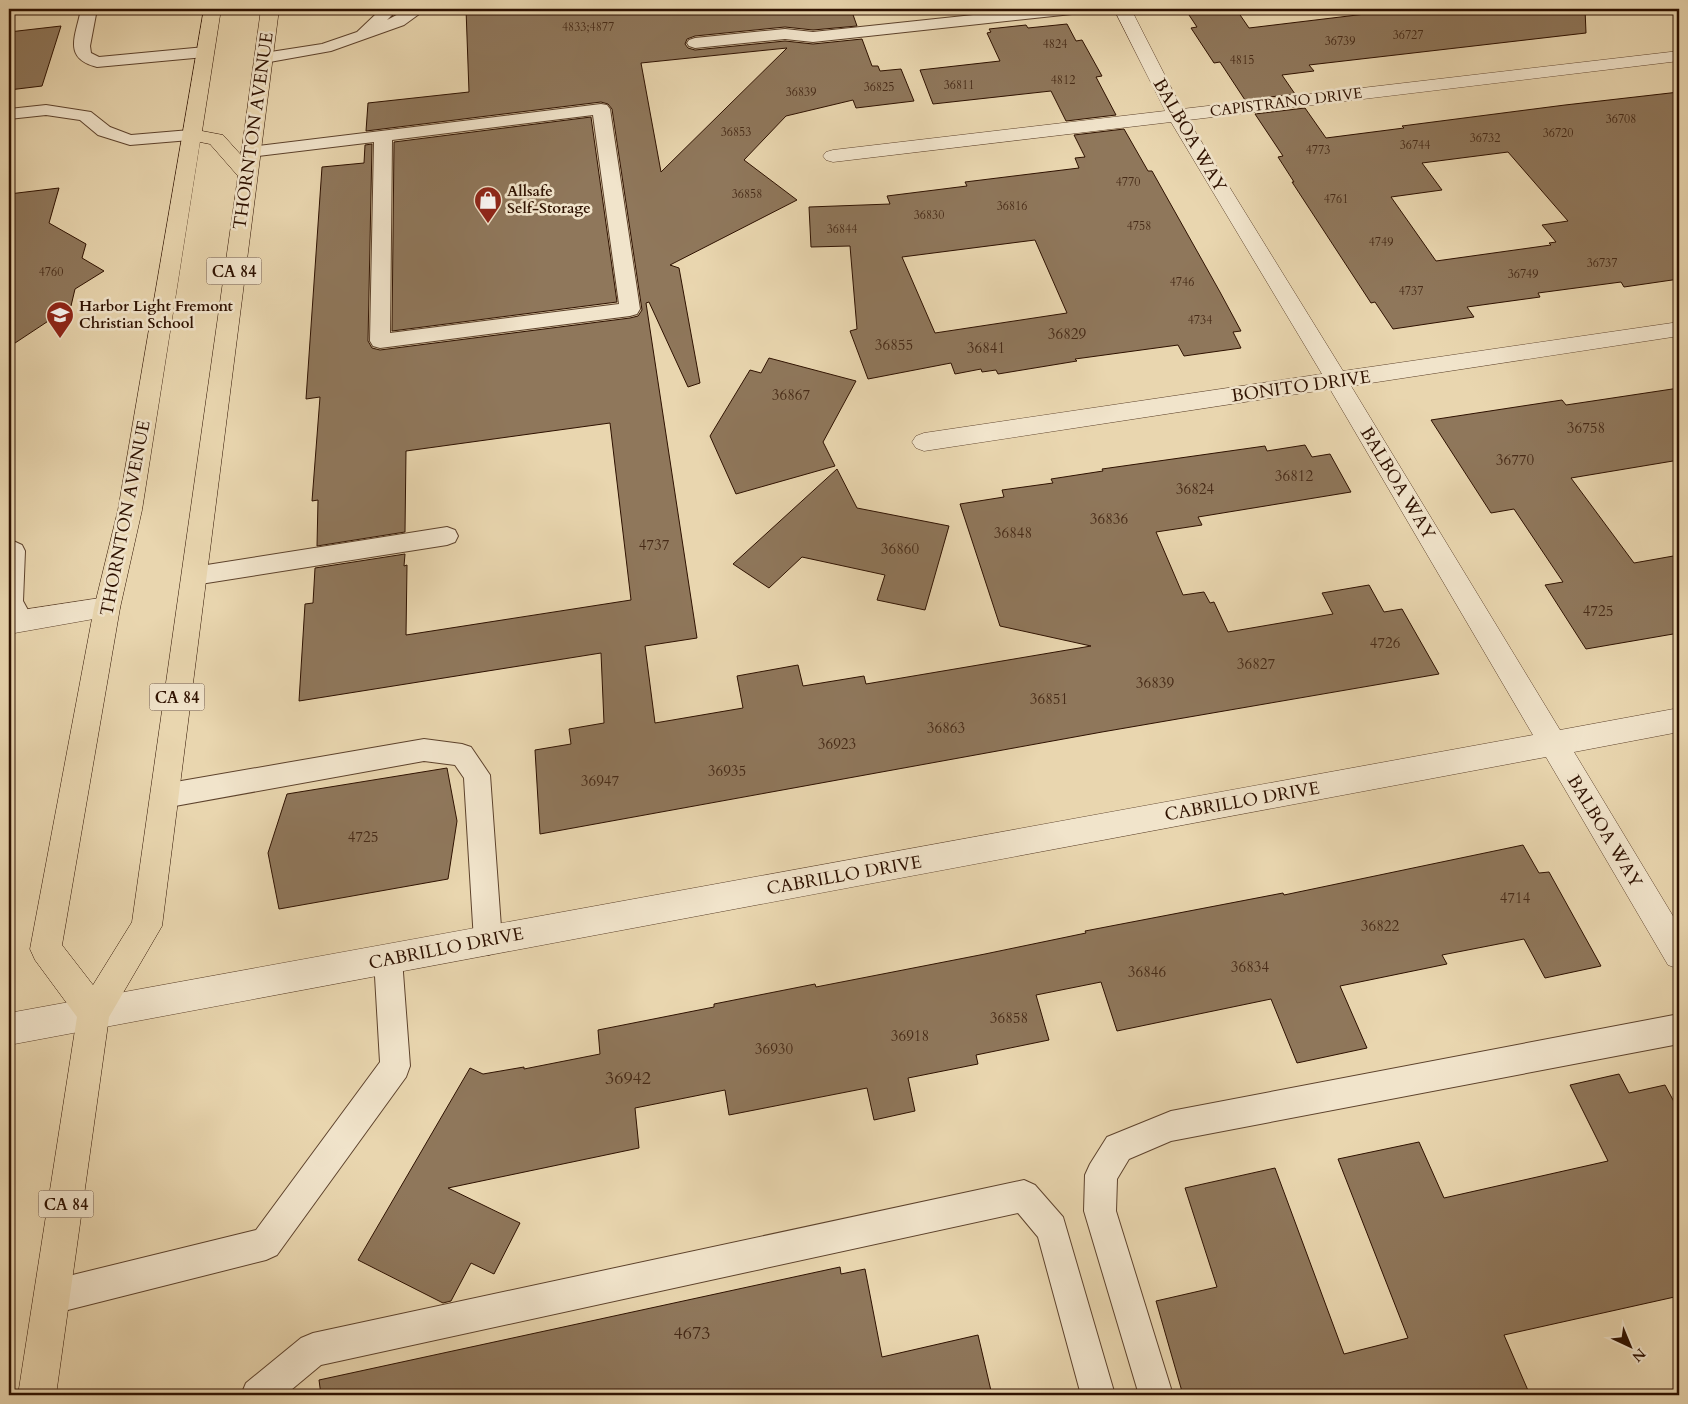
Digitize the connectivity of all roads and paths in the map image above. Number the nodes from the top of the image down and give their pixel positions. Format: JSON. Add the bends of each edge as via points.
{"nodes":[{"id":1,"x":89,"y":9,"type":"edge"},
{"id":2,"x":212,"y":9,"type":"edge"},
{"id":3,"x":270,"y":9,"type":"edge"},
{"id":4,"x":385,"y":9,"type":"edge"},
{"id":5,"x":418,"y":9,"type":"edge"},
{"id":6,"x":1072,"y":9,"type":"edge"},
{"id":7,"x":1122,"y":9,"type":"edge"},
{"id":8,"x":970,"y":14,"type":"edge"},
{"id":9,"x":363,"y":35,"type":"junction"},
{"id":10,"x":695,"y":44,"type":"dead end"},
{"id":11,"x":205,"y":52,"type":"junction"},
{"id":12,"x":1679,"y":56,"type":"edge"},
{"id":13,"x":264,"y":58,"type":"junction"},
{"id":14,"x":9,"y":114,"type":"edge"},
{"id":15,"x":1176,"y":115,"type":"junction"},
{"id":16,"x":190,"y":135,"type":"junction"},
{"id":17,"x":382,"y":136,"type":"junction"},
{"id":18,"x":250,"y":152,"type":"junction"},
{"id":19,"x":833,"y":156,"type":"dead end"},
{"id":20,"x":247,"y":174,"type":"junction"},
{"id":21,"x":1679,"y":329,"type":"edge"},
{"id":22,"x":1338,"y":381,"type":"junction"},
{"id":23,"x":924,"y":442,"type":"dead end"},
{"id":24,"x":448,"y":536,"type":"dead end"},
{"id":25,"x":9,"y":548,"type":"edge"},
{"id":26,"x":194,"y":576,"type":"junction"},
{"id":27,"x":107,"y":608,"type":"junction"},
{"id":28,"x":15,"y":622,"type":"edge"},
{"id":29,"x":1679,"y":720,"type":"edge"},
{"id":30,"x":1553,"y":743,"type":"junction"},
{"id":31,"x":164,"y":796,"type":"junction"},
{"id":32,"x":488,"y":941,"type":"junction"},
{"id":33,"x":1679,"y":954,"type":"edge"},
{"id":34,"x":388,"y":959,"type":"junction"},
{"id":35,"x":94,"y":1013,"type":"junction"},
{"id":36,"x":9,"y":1029,"type":"edge"},
{"id":37,"x":1679,"y":1030,"type":"edge"},
{"id":38,"x":52,"y":1297,"type":"junction"},
{"id":39,"x":37,"y":1395,"type":"edge"},
{"id":40,"x":258,"y":1395,"type":"edge"},
{"id":41,"x":1098,"y":1395,"type":"edge"},
{"id":42,"x":1156,"y":1395,"type":"edge"}],
"edges":[{"from":1,"to":11,"type":"lane","via":[[83,55],[97,62]]},
{"from":2,"to":11,"type":"main road","name":"THORNTON AVENUE"},
{"from":3,"to":13,"type":"main road","name":"THORNTON AVENUE","number":"CA 84"},
{"from":4,"to":9,"type":"lane"},
{"from":5,"to":9,"type":"lane","via":[[398,22]]},
{"from":6,"to":8,"type":"lane"},
{"from":7,"to":15,"type":"street","name":"BALBOA WAY"},
{"from":8,"to":10,"type":"lane","via":[[813,37],[785,34]]},
{"from":9,"to":13,"type":"lane","via":[[325,48]]},
{"from":11,"to":16,"type":"main road","name":"THORNTON AVENUE"},
{"from":12,"to":15,"type":"street","name":"CAPISTRANO DRIVE"},
{"from":13,"to":18,"type":"main road","name":"THORNTON AVENUE","number":"CA 84"},
{"from":14,"to":16,"type":"lane","via":[[46,110],[86,116],[104,131],[130,140]]},
{"from":15,"to":19,"type":"street","name":"CAPISTRANO DRIVE"},
{"from":15,"to":22,"type":"street","name":"BALBOA WAY"},
{"from":16,"to":20,"type":"main road","via":[[216,139]]},
{"from":16,"to":27,"type":"main road","name":"THORNTON AVENUE","via":[[130,510]]},
{"from":17,"to":17,"type":"lane","via":[[601,109],[630,309],[380,340]]},
{"from":17,"to":18,"type":"lane"},
{"from":18,"to":20,"type":"main road","name":"THORNTON AVENUE","number":"CA 84"},
{"from":20,"to":26,"type":"main road","name":"THORNTON AVENUE","number":"CA 84"},
{"from":21,"to":22,"type":"street","name":"BONITO DRIVE"},
{"from":22,"to":23,"type":"street","name":"BONITO DRIVE"},
{"from":22,"to":30,"type":"street","name":"BALBOA WAY"},
{"from":24,"to":26,"type":"lane"},
{"from":25,"to":28,"type":"lane","via":[[14,551],[11,602]]},
{"from":26,"to":31,"type":"main road","name":"THORNTON AVENUE","number":"CA 84"},
{"from":27,"to":28,"type":"street"},
{"from":27,"to":35,"type":"main road","name":"THORNTON AVENUE","via":[[46,949]]},
{"from":29,"to":30,"type":"street","name":"CABRILLO DRIVE"},
{"from":30,"to":32,"type":"street","name":"CABRILLO DRIVE"},
{"from":30,"to":33,"type":"street","name":"BALBOA WAY"},
{"from":31,"to":32,"type":"lane","via":[[424,750],[462,755],[477,775]]},
{"from":31,"to":35,"type":"main road","name":"THORNTON AVENUE","number":"CA 84","via":[[147,926]]},
{"from":32,"to":34,"type":"street","name":"CABRILLO DRIVE"},
{"from":34,"to":35,"type":"street","name":"CABRILLO DRIVE"},
{"from":34,"to":38,"type":"lane","via":[[395,1066],[266,1244]]},
{"from":35,"to":36,"type":"street","name":"CABRILLO DRIVE"},
{"from":35,"to":38,"type":"main road","name":"THORNTON AVENUE","number":"CA 84"},
{"from":37,"to":42,"type":"lane","via":[[1171,1126],[1118,1148],[1102,1175],[1100,1211]]},
{"from":38,"to":39,"type":"main road","name":"THORNTON AVENUE","number":"CA 84"},
{"from":40,"to":41,"type":"lane","via":[[314,1350],[1024,1196],[1052,1228]]}]}
